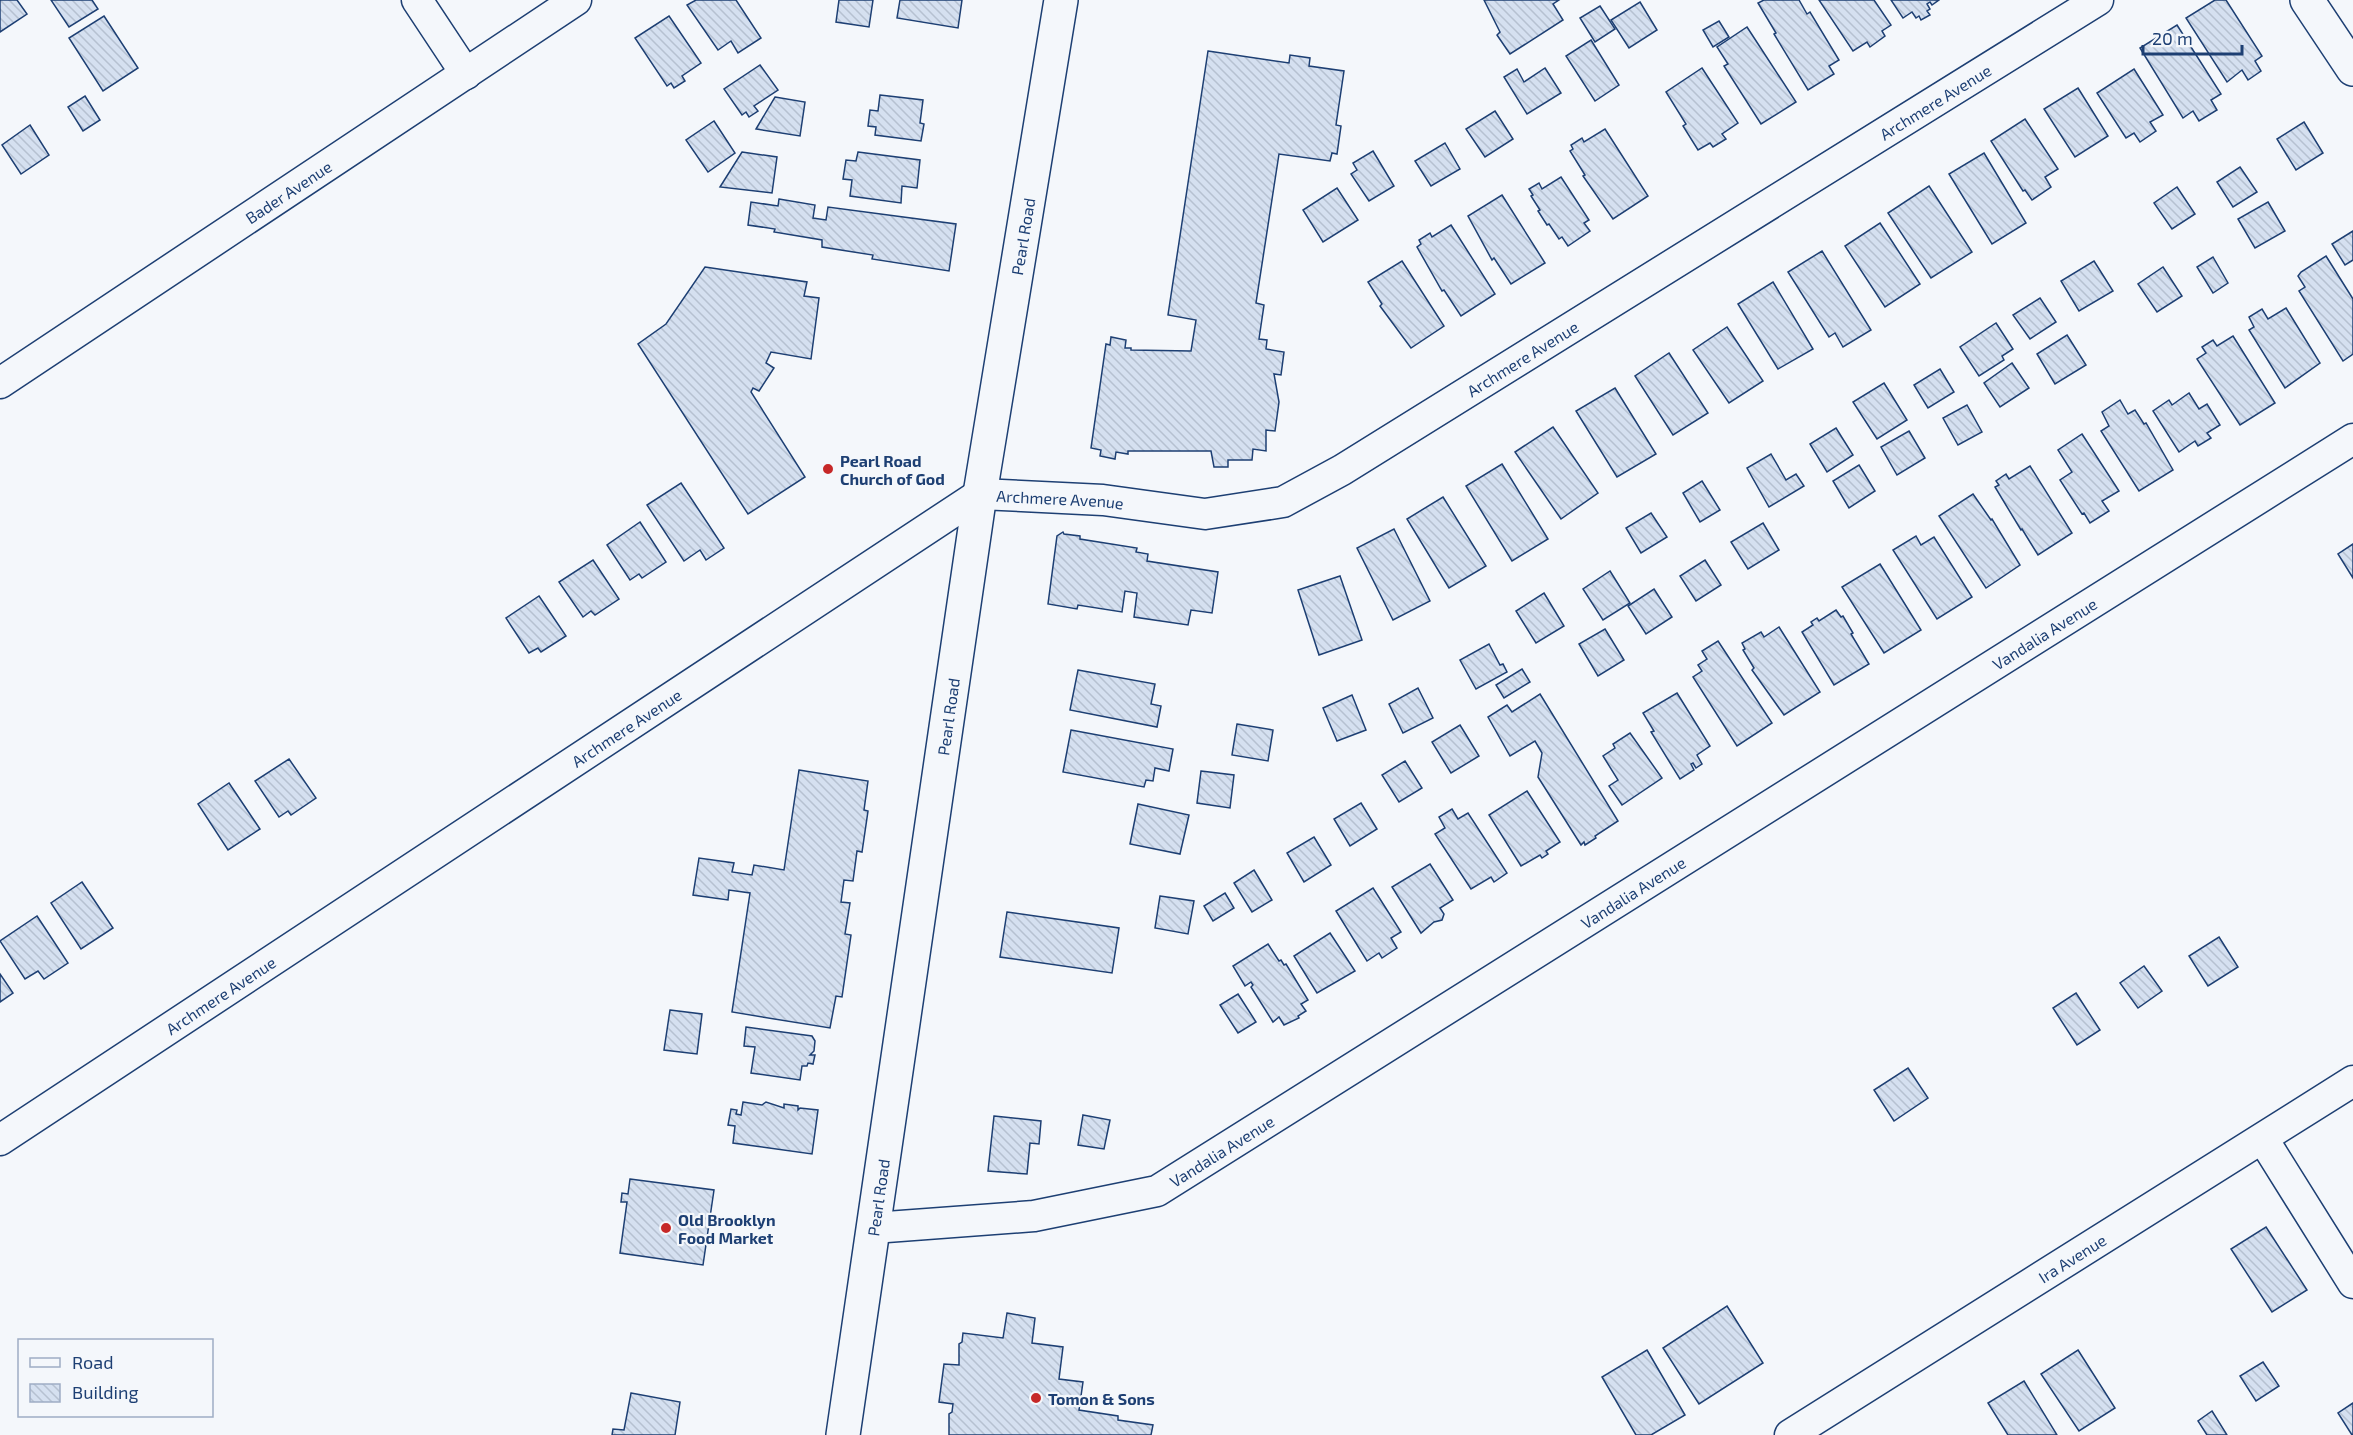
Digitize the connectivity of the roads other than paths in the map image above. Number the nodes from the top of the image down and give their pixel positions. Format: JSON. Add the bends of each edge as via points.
{"nodes":[{"id":1,"x":417,"y":0,"type":"edge"},
{"id":2,"x":576,"y":0,"type":"edge"},
{"id":3,"x":1061,"y":0,"type":"edge"},
{"id":4,"x":2098,"y":0,"type":"edge"},
{"id":5,"x":2307,"y":0,"type":"edge"},
{"id":6,"x":2353,"y":69,"type":"edge"},
{"id":7,"x":466,"y":74,"type":"junction"},
{"id":8,"x":0,"y":382,"type":"edge"},
{"id":9,"x":2353,"y":439,"type":"edge"},
{"id":10,"x":980,"y":494,"type":"junction"},
{"id":11,"x":2353,"y":1081,"type":"edge"},
{"id":12,"x":2263,"y":1138,"type":"junction"},
{"id":13,"x":0,"y":1140,"type":"edge"},
{"id":14,"x":873,"y":1228,"type":"junction"},
{"id":15,"x":2353,"y":1283,"type":"edge"},
{"id":16,"x":843,"y":1435,"type":"edge"},
{"id":17,"x":1790,"y":1435,"type":"edge"}],
"edges":[{"from":1,"to":7,"type":"street"},
{"from":2,"to":7,"type":"street","name":"Bader Avenue"},
{"from":3,"to":10,"type":"main road","name":"Pearl Road"},
{"from":4,"to":10,"type":"street","name":"Archmere Avenue","via":[[1342,470],[1283,502],[1205,514],[1103,500]]},
{"from":5,"to":6,"type":"main road"},
{"from":7,"to":8,"type":"street","name":"Bader Avenue"},
{"from":9,"to":14,"type":"street","name":"Vandalia Avenue","via":[[1157,1191],[1034,1216]]},
{"from":10,"to":13,"type":"street","name":"Archmere Avenue"},
{"from":10,"to":14,"type":"main road","name":"Pearl Road"},
{"from":11,"to":12,"type":"street","name":"Ira Avenue"},
{"from":12,"to":15,"type":"street"},
{"from":12,"to":17,"type":"street","name":"Ira Avenue"},
{"from":14,"to":16,"type":"main road","name":"Pearl Road"}]}
